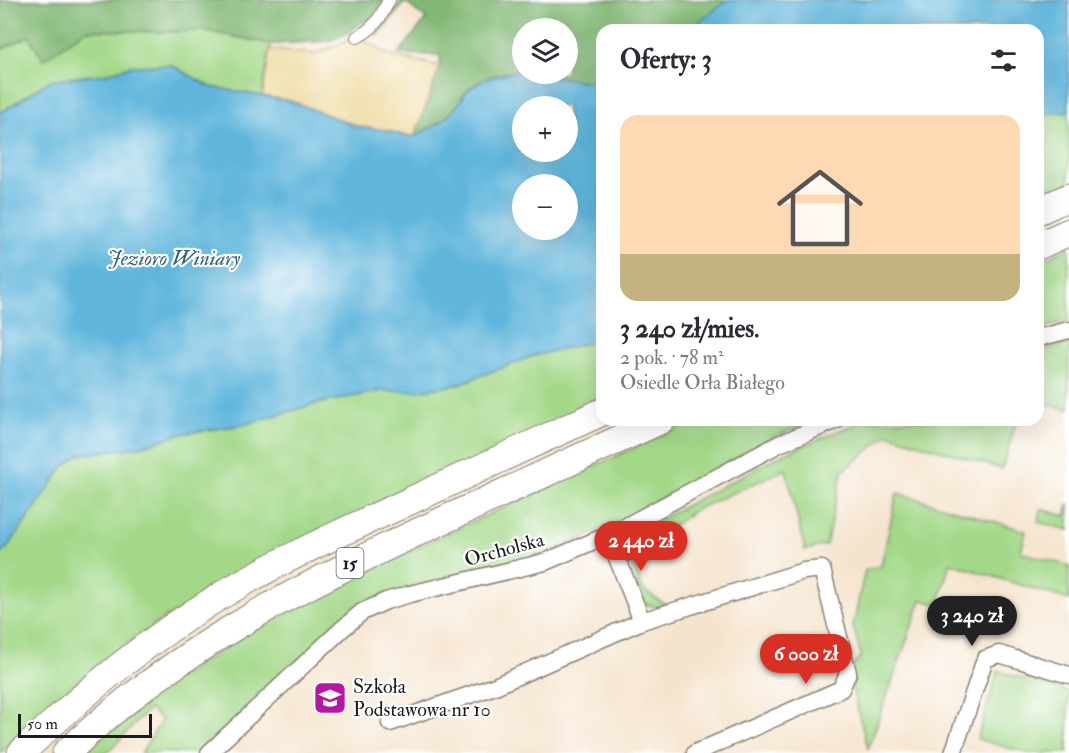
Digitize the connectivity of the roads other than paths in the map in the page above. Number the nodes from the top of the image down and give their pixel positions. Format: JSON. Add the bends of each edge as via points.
{"nodes":[{"id":1,"x":389,"y":0,"type":"edge"},
{"id":2,"x":357,"y":37,"type":"dead end"},
{"id":3,"x":1069,"y":196,"type":"edge"},
{"id":4,"x":1044,"y":208,"type":"edge"},
{"id":5,"x":1069,"y":232,"type":"edge"},
{"id":6,"x":1044,"y":243,"type":"edge"},
{"id":7,"x":1069,"y":330,"type":"edge"},
{"id":8,"x":1044,"y":336,"type":"edge"},
{"id":9,"x":596,"y":415,"type":"edge"},
{"id":10,"x":648,"y":426,"type":"edge"},
{"id":11,"x":822,"y":426,"type":"edge"},
{"id":12,"x":608,"y":535,"type":"junction"},
{"id":13,"x":642,"y":621,"type":"junction"},
{"id":14,"x":1069,"y":675,"type":"edge"},
{"id":15,"x":390,"y":723,"type":"dead end"},
{"id":16,"x":21,"y":753,"type":"edge"},
{"id":17,"x":66,"y":753,"type":"edge"},
{"id":18,"x":209,"y":753,"type":"edge"},
{"id":19,"x":695,"y":753,"type":"edge"},
{"id":20,"x":953,"y":753,"type":"edge"}],
"edges":[{"from":1,"to":2,"type":"street","via":[[369,31]]},
{"from":3,"to":4,"type":"main road"},
{"from":5,"to":6,"type":"main road"},
{"from":7,"to":8,"type":"street"},
{"from":9,"to":16,"type":"main road","number":"15","via":[[298,553],[219,596],[110,673]]},
{"from":10,"to":17,"type":"main road","number":"15","via":[[342,567],[243,620],[163,672]]},
{"from":11,"to":12,"type":"street","name":"Orcholska","via":[[778,444]]},
{"from":12,"to":13,"type":"street"},
{"from":12,"to":18,"type":"street","name":"Orcholska","via":[[544,562],[410,594],[362,612]]},
{"from":13,"to":15,"type":"street","via":[[495,686]]},
{"from":13,"to":19,"type":"street","via":[[804,570],[822,569],[848,673],[841,689]]},
{"from":14,"to":20,"type":"street","via":[[999,654],[985,659]]}]}
